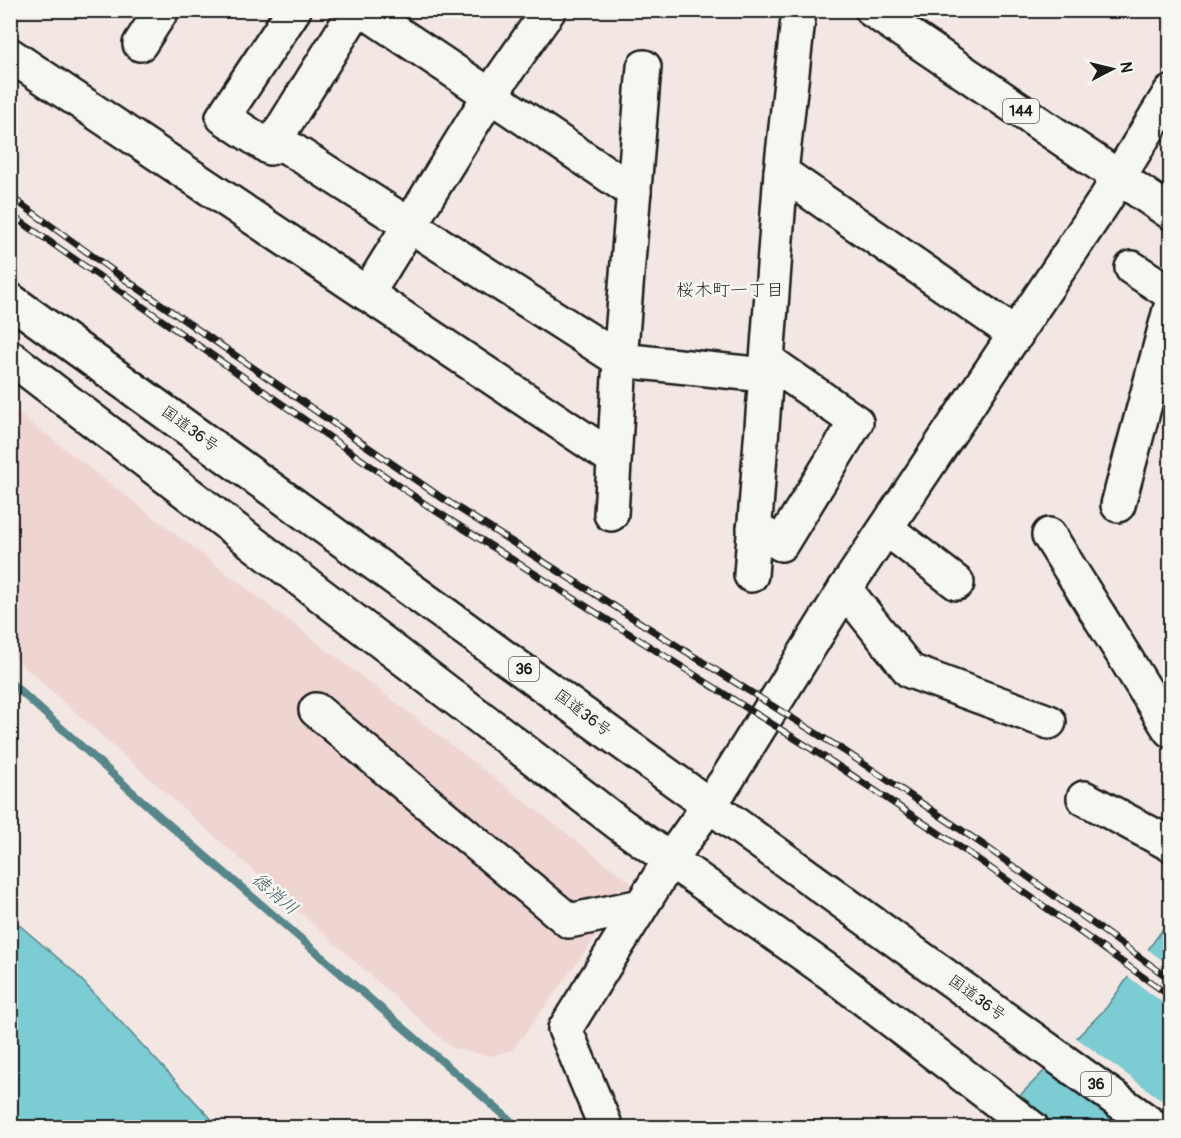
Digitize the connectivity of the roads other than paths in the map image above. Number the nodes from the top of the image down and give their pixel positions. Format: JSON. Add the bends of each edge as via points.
{"nodes":[{"id":1,"x":162,"y":10,"type":"edge"},
{"id":2,"x":294,"y":10,"type":"edge"},
{"id":3,"x":356,"y":10,"type":"edge"},
{"id":4,"x":363,"y":10,"type":"edge"},
{"id":5,"x":549,"y":10,"type":"edge"},
{"id":6,"x":799,"y":10,"type":"edge"},
{"id":7,"x":872,"y":10,"type":"edge"},
{"id":8,"x":140,"y":44,"type":"dead end"},
{"id":9,"x":10,"y":55,"type":"edge"},
{"id":10,"x":644,"y":67,"type":"dead end"},
{"id":11,"x":1170,"y":93,"type":"edge"},
{"id":12,"x":490,"y":95,"type":"junction"},
{"id":13,"x":275,"y":139,"type":"junction"},
{"id":14,"x":781,"y":172,"type":"junction"},
{"id":15,"x":1119,"y":178,"type":"junction"},
{"id":16,"x":634,"y":192,"type":"junction"},
{"id":17,"x":1170,"y":212,"type":"edge"},
{"id":18,"x":410,"y":225,"type":"junction"},
{"id":19,"x":1132,"y":268,"type":"dead end"},
{"id":20,"x":1170,"y":293,"type":"edge"},
{"id":21,"x":366,"y":294,"type":"junction"},
{"id":22,"x":10,"y":300,"type":"edge"},
{"id":23,"x":1170,"y":310,"type":"edge"},
{"id":24,"x":1016,"y":335,"type":"junction"},
{"id":25,"x":10,"y":357,"type":"edge"},
{"id":26,"x":620,"y":360,"type":"junction"},
{"id":27,"x":766,"y":368,"type":"junction"},
{"id":28,"x":614,"y":459,"type":"junction"},
{"id":29,"x":1118,"y":505,"type":"dead end"},
{"id":30,"x":611,"y":514,"type":"dead end"},
{"id":31,"x":754,"y":528,"type":"junction"},
{"id":32,"x":887,"y":529,"type":"junction"},
{"id":33,"x":1048,"y":536,"type":"dead end"},
{"id":34,"x":751,"y":575,"type":"dead end"},
{"id":35,"x":957,"y":583,"type":"dead end"},
{"id":36,"x":845,"y":589,"type":"junction"},
{"id":37,"x":316,"y":710,"type":"dead end"},
{"id":38,"x":1049,"y":722,"type":"dead end"},
{"id":39,"x":1170,"y":730,"type":"edge"},
{"id":40,"x":1084,"y":798,"type":"dead end"},
{"id":41,"x":709,"y":806,"type":"junction"},
{"id":42,"x":1170,"y":844,"type":"edge"},
{"id":43,"x":670,"y":860,"type":"junction"},
{"id":44,"x":641,"y":906,"type":"junction"},
{"id":45,"x":605,"y":1125,"type":"dead end"},
{"id":46,"x":1032,"y":1128,"type":"edge"},
{"id":47,"x":1156,"y":1128,"type":"edge"}],
"edges":[{"from":1,"to":8,"type":"main road"},
{"from":2,"to":13,"type":"main road","via":[[223,117],[270,148]]},
{"from":3,"to":13,"type":"main road"},
{"from":4,"to":12,"type":"main road"},
{"from":5,"to":12,"type":"main road"},
{"from":6,"to":14,"type":"main road"},
{"from":7,"to":15,"type":"main road","number":"144"},
{"from":9,"to":21,"type":"main road"},
{"from":10,"to":16,"type":"main road"},
{"from":11,"to":15,"type":"main road"},
{"from":12,"to":16,"type":"main road"},
{"from":12,"to":18,"type":"main road"},
{"from":13,"to":18,"type":"main road"},
{"from":14,"to":24,"type":"main road"},
{"from":14,"to":27,"type":"main road"},
{"from":15,"to":17,"type":"main road","number":"144"},
{"from":15,"to":24,"type":"main road"},
{"from":16,"to":26,"type":"main road"},
{"from":18,"to":21,"type":"main road"},
{"from":18,"to":26,"type":"main road"},
{"from":19,"to":20,"type":"main road"},
{"from":21,"to":28,"type":"main road"},
{"from":22,"to":41,"type":"main road","name":"国道36号","number":"36"},
{"from":23,"to":29,"type":"main road"},
{"from":24,"to":32,"type":"main road"},
{"from":25,"to":43,"type":"main road"},
{"from":26,"to":27,"type":"main road"},
{"from":26,"to":28,"type":"main road"},
{"from":27,"to":31,"type":"main road"},
{"from":27,"to":31,"type":"main road","via":[[856,422],[781,544]]},
{"from":28,"to":30,"type":"main road"},
{"from":31,"to":34,"type":"main road"},
{"from":32,"to":35,"type":"main road"},
{"from":32,"to":36,"type":"main road"},
{"from":33,"to":39,"type":"main road"},
{"from":36,"to":38,"type":"main road","via":[[910,671]]},
{"from":36,"to":41,"type":"main road"},
{"from":37,"to":44,"type":"main road","via":[[569,921]]},
{"from":40,"to":42,"type":"main road"},
{"from":41,"to":43,"type":"main road"},
{"from":41,"to":47,"type":"main road","name":"国道36号","number":"36"},
{"from":43,"to":44,"type":"main road"},
{"from":43,"to":46,"type":"main road","via":[[829,972]]},
{"from":44,"to":45,"type":"main road","via":[[565,1029]]}]}
